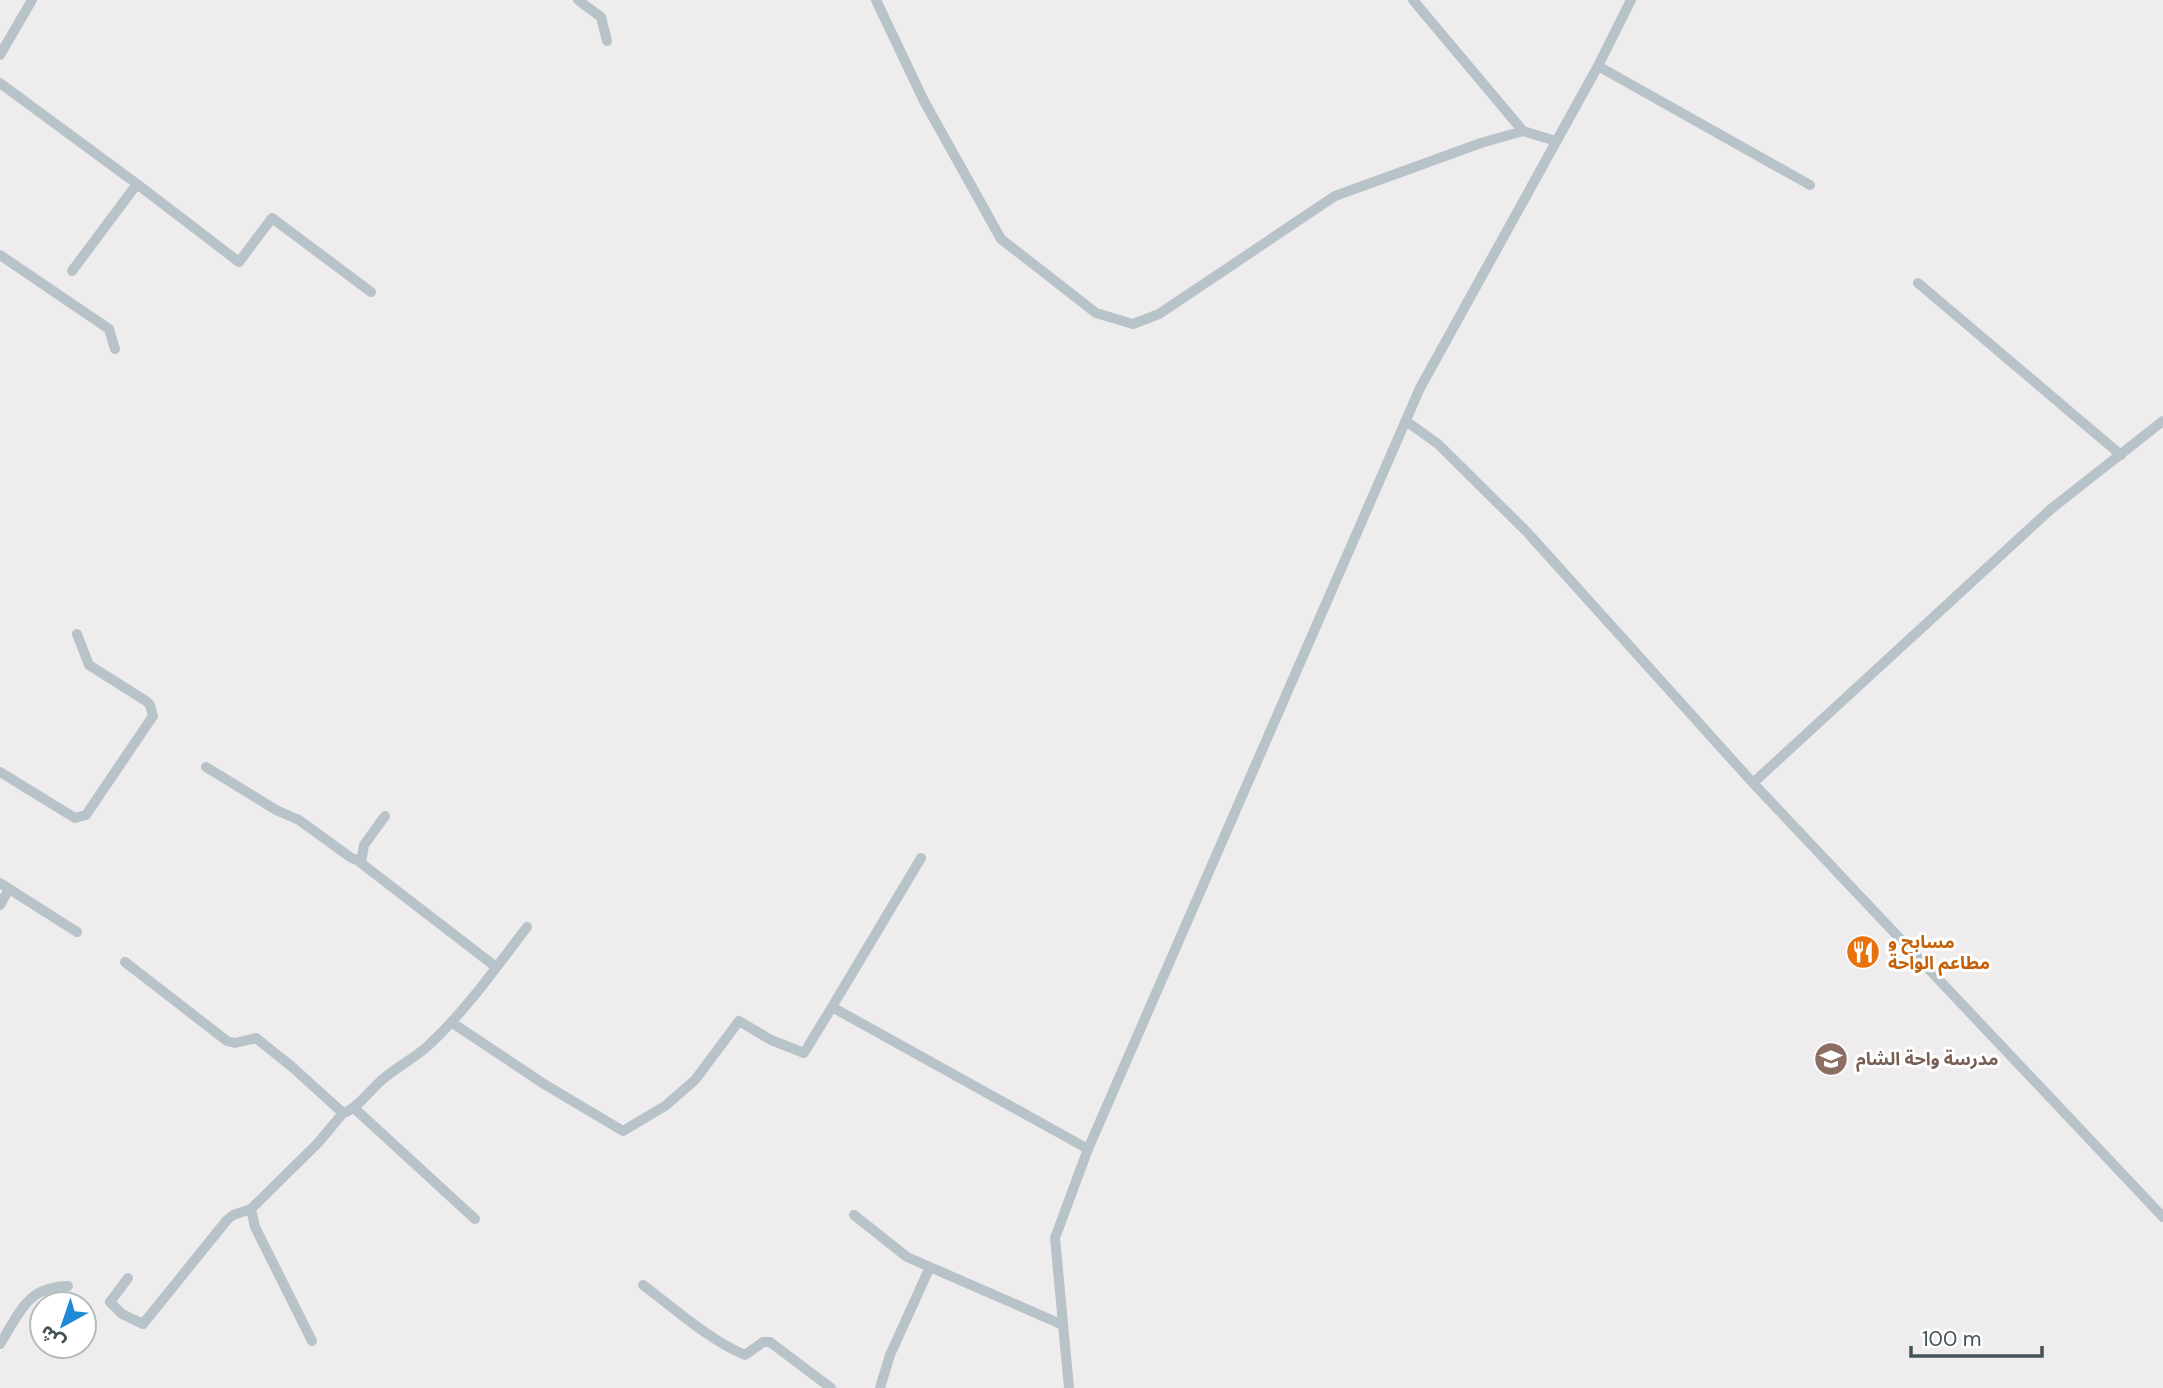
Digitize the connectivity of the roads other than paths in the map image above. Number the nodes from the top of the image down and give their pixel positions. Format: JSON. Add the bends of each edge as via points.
{"nodes":[{"id":1,"x":32,"y":0,"type":"edge"},
{"id":2,"x":578,"y":0,"type":"edge"},
{"id":3,"x":876,"y":0,"type":"edge"},
{"id":4,"x":1413,"y":0,"type":"edge"},
{"id":5,"x":1631,"y":0,"type":"edge"},
{"id":6,"x":607,"y":41,"type":"dead end"},
{"id":7,"x":0,"y":55,"type":"edge"},
{"id":8,"x":1598,"y":66,"type":"junction"},
{"id":9,"x":0,"y":83,"type":"edge"},
{"id":10,"x":1523,"y":131,"type":"junction"},
{"id":11,"x":1556,"y":141,"type":"junction"},
{"id":12,"x":137,"y":184,"type":"junction"},
{"id":13,"x":1810,"y":185,"type":"dead end"},
{"id":14,"x":0,"y":255,"type":"edge"},
{"id":15,"x":72,"y":271,"type":"dead end"},
{"id":16,"x":1918,"y":284,"type":"dead end"},
{"id":17,"x":371,"y":292,"type":"dead end"},
{"id":18,"x":114,"y":349,"type":"dead end"},
{"id":19,"x":1406,"y":421,"type":"junction"},
{"id":20,"x":2163,"y":421,"type":"edge"},
{"id":21,"x":2122,"y":454,"type":"junction"},
{"id":22,"x":77,"y":634,"type":"dead end"},
{"id":23,"x":206,"y":766,"type":"dead end"},
{"id":24,"x":0,"y":772,"type":"edge"},
{"id":25,"x":1754,"y":783,"type":"junction"},
{"id":26,"x":385,"y":816,"type":"dead end"},
{"id":27,"x":920,"y":858,"type":"dead end"},
{"id":28,"x":361,"y":862,"type":"junction"},
{"id":29,"x":5,"y":886,"type":"edge"},
{"id":30,"x":0,"y":905,"type":"edge"},
{"id":31,"x":527,"y":927,"type":"dead end"},
{"id":32,"x":78,"y":932,"type":"dead end"},
{"id":33,"x":125,"y":962,"type":"dead end"},
{"id":34,"x":496,"y":967,"type":"junction"},
{"id":35,"x":832,"y":1007,"type":"junction"},
{"id":36,"x":451,"y":1022,"type":"junction"},
{"id":37,"x":354,"y":1108,"type":"junction"},
{"id":38,"x":343,"y":1113,"type":"junction"},
{"id":39,"x":1088,"y":1149,"type":"junction"},
{"id":40,"x":251,"y":1209,"type":"junction"},
{"id":41,"x":854,"y":1215,"type":"dead end"},
{"id":42,"x":2163,"y":1217,"type":"edge"},
{"id":43,"x":475,"y":1219,"type":"dead end"},
{"id":44,"x":930,"y":1267,"type":"junction"},
{"id":45,"x":128,"y":1278,"type":"dead end"},
{"id":46,"x":643,"y":1285,"type":"dead end"},
{"id":47,"x":68,"y":1286,"type":"dead end"},
{"id":48,"x":1063,"y":1325,"type":"junction"},
{"id":49,"x":312,"y":1341,"type":"dead end"},
{"id":50,"x":0,"y":1344,"type":"edge"},
{"id":51,"x":831,"y":1388,"type":"edge"},
{"id":52,"x":880,"y":1388,"type":"edge"},
{"id":53,"x":1069,"y":1388,"type":"edge"}],
"edges":[{"from":1,"to":7,"type":"street"},
{"from":2,"to":6,"type":"street","via":[[601,18]]},
{"from":3,"to":10,"type":"street","via":[[924,101],[1001,239],[1096,313],[1133,324],[1158,314],[1335,196]]},
{"from":4,"to":10,"type":"street"},
{"from":5,"to":8,"type":"street"},
{"from":8,"to":11,"type":"street"},
{"from":8,"to":13,"type":"street"},
{"from":9,"to":12,"type":"street"},
{"from":10,"to":11,"type":"street"},
{"from":11,"to":19,"type":"street"},
{"from":12,"to":15,"type":"street"},
{"from":12,"to":17,"type":"street","via":[[239,262],[272,218]]},
{"from":14,"to":18,"type":"street","via":[[109,329]]},
{"from":16,"to":21,"type":"street"},
{"from":19,"to":25,"type":"street","via":[[1438,444],[1527,532]]},
{"from":19,"to":39,"type":"street"},
{"from":20,"to":21,"type":"street"},
{"from":21,"to":25,"type":"street","via":[[2051,509]]},
{"from":22,"to":24,"type":"street","via":[[89,666],[146,701],[153,716],[86,815],[75,818]]},
{"from":23,"to":28,"type":"street"},
{"from":25,"to":42,"type":"street"},
{"from":26,"to":28,"type":"street","via":[[363,845]]},
{"from":27,"to":35,"type":"street"},
{"from":28,"to":34,"type":"street"},
{"from":29,"to":30,"type":"street"},
{"from":29,"to":32,"type":"street"},
{"from":31,"to":34,"type":"street"},
{"from":33,"to":38,"type":"street","via":[[227,1041],[235,1044],[256,1038]]},
{"from":34,"to":36,"type":"street"},
{"from":35,"to":36,"type":"street","via":[[804,1053],[739,1021],[695,1080],[665,1106],[623,1131]]},
{"from":35,"to":39,"type":"street"},
{"from":36,"to":37,"type":"street"},
{"from":37,"to":38,"type":"street"},
{"from":37,"to":43,"type":"street"},
{"from":38,"to":40,"type":"street"},
{"from":39,"to":48,"type":"street","via":[[1055,1238]]},
{"from":40,"to":45,"type":"street","via":[[227,1220],[143,1324],[110,1302]]},
{"from":40,"to":49,"type":"street","via":[[255,1227]]},
{"from":41,"to":44,"type":"street","via":[[897,1250]]},
{"from":44,"to":48,"type":"street"},
{"from":44,"to":52,"type":"street"},
{"from":46,"to":51,"type":"street","via":[[738,1352],[745,1355],[770,1342]]},
{"from":47,"to":50,"type":"street","via":[[48,1287],[30,1298]]},
{"from":48,"to":53,"type":"street"}]}
